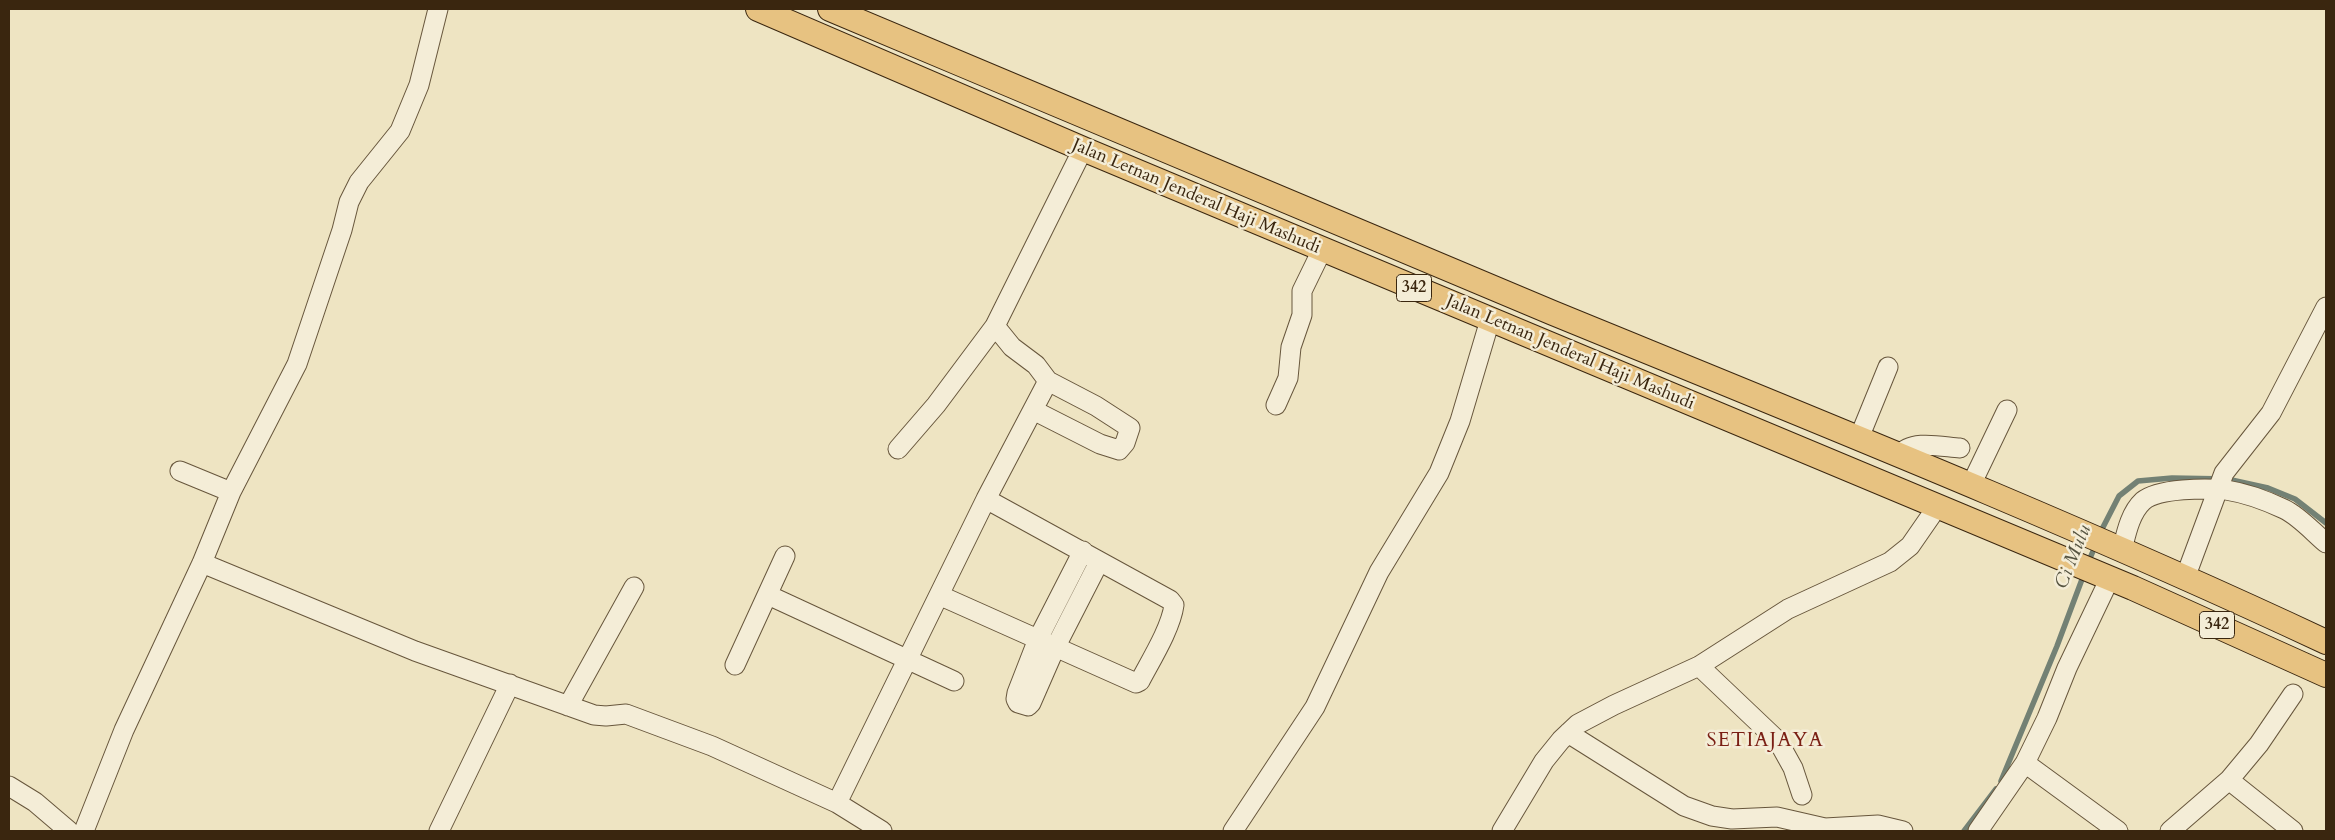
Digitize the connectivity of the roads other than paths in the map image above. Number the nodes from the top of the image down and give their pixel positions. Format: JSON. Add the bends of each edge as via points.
{"nodes":[{"id":1,"x":438,"y":9,"type":"edge"},
{"id":2,"x":758,"y":9,"type":"edge"},
{"id":3,"x":830,"y":9,"type":"edge"},
{"id":4,"x":1082,"y":149,"type":"junction"},
{"id":5,"x":1322,"y":250,"type":"junction"},
{"id":6,"x":2326,"y":307,"type":"edge"},
{"id":7,"x":1490,"y":320,"type":"junction"},
{"id":8,"x":995,"y":326,"type":"junction"},
{"id":9,"x":1888,"y":367,"type":"dead end"},
{"id":10,"x":1048,"y":381,"type":"junction"},
{"id":11,"x":1276,"y":405,"type":"dead end"},
{"id":12,"x":1033,"y":410,"type":"junction"},
{"id":13,"x":2007,"y":410,"type":"dead end"},
{"id":14,"x":1859,"y":438,"type":"junction"},
{"id":15,"x":1960,"y":448,"type":"dead end"},
{"id":16,"x":898,"y":449,"type":"dead end"},
{"id":17,"x":1900,"y":455,"type":"junction"},
{"id":18,"x":180,"y":471,"type":"dead end"},
{"id":19,"x":1971,"y":485,"type":"junction"},
{"id":20,"x":2217,"y":490,"type":"junction"},
{"id":21,"x":231,"y":492,"type":"junction"},
{"id":22,"x":986,"y":499,"type":"junction"},
{"id":23,"x":1937,"y":507,"type":"junction"},
{"id":24,"x":2326,"y":543,"type":"edge"},
{"id":25,"x":2119,"y":548,"type":"junction"},
{"id":26,"x":1083,"y":551,"type":"junction"},
{"id":27,"x":785,"y":556,"type":"dead end"},
{"id":28,"x":1098,"y":562,"type":"junction"},
{"id":29,"x":202,"y":563,"type":"junction"},
{"id":30,"x":2108,"y":577,"type":"junction"},
{"id":31,"x":2185,"y":578,"type":"junction"},
{"id":32,"x":634,"y":587,"type":"dead end"},
{"id":33,"x":768,"y":595,"type":"junction"},
{"id":34,"x":941,"y":596,"type":"junction"},
{"id":35,"x":2228,"y":597,"type":"junction"},
{"id":36,"x":2214,"y":624,"type":"junction"},
{"id":37,"x":1038,"y":639,"type":"junction"},
{"id":38,"x":2326,"y":642,"type":"edge"},
{"id":39,"x":1055,"y":648,"type":"junction"},
{"id":40,"x":907,"y":659,"type":"junction"},
{"id":41,"x":735,"y":665,"type":"dead end"},
{"id":42,"x":1698,"y":666,"type":"junction"},
{"id":43,"x":2326,"y":675,"type":"edge"},
{"id":44,"x":954,"y":681,"type":"dead end"},
{"id":45,"x":510,"y":684,"type":"junction"},
{"id":46,"x":2293,"y":694,"type":"dead end"},
{"id":47,"x":568,"y":706,"type":"junction"},
{"id":48,"x":1568,"y":733,"type":"junction"},
{"id":49,"x":2025,"y":763,"type":"junction"},
{"id":50,"x":2229,"y":780,"type":"junction"},
{"id":51,"x":9,"y":786,"type":"edge"},
{"id":52,"x":1802,"y":794,"type":"dead end"},
{"id":53,"x":837,"y":803,"type":"junction"},
{"id":54,"x":69,"y":831,"type":"edge"},
{"id":55,"x":84,"y":831,"type":"edge"},
{"id":56,"x":439,"y":831,"type":"edge"},
{"id":57,"x":882,"y":831,"type":"edge"},
{"id":58,"x":1232,"y":831,"type":"edge"},
{"id":59,"x":1502,"y":831,"type":"edge"},
{"id":60,"x":1903,"y":831,"type":"edge"},
{"id":61,"x":1978,"y":831,"type":"edge"},
{"id":62,"x":2118,"y":831,"type":"edge"},
{"id":63,"x":2170,"y":831,"type":"edge"},
{"id":64,"x":2293,"y":831,"type":"edge"}],
"edges":[{"from":1,"to":21,"type":"street","via":[[419,85],[400,131],[359,182],[349,202],[297,364]]},
{"from":2,"to":4,"type":"main road","name":"Jalan Letnan Jenderal Haji Mashudi","number":"342"},
{"from":3,"to":14,"type":"main road","name":"Jalan Letnan Jenderal Haji Mashudi","number":"342","via":[[1434,264]]},
{"from":4,"to":5,"type":"main road","name":"Jalan Letnan Jenderal Haji Mashudi","number":"342"},
{"from":4,"to":8,"type":"street"},
{"from":5,"to":7,"type":"main road","name":"Jalan Letnan Jenderal Haji Mashudi","number":"342"},
{"from":5,"to":11,"type":"street","via":[[1302,291],[1302,315],[1291,347],[1288,378]]},
{"from":6,"to":20,"type":"street","via":[[2271,413],[2224,473]]},
{"from":7,"to":23,"type":"main road","name":"Jalan Letnan Jenderal Haji Mashudi","number":"342"},
{"from":7,"to":58,"type":"street","via":[[1460,420],[1439,473],[1379,572],[1315,706]]},
{"from":8,"to":10,"type":"street"},
{"from":8,"to":16,"type":"street","via":[[936,405]]},
{"from":9,"to":14,"type":"street"},
{"from":10,"to":12,"type":"street"},
{"from":10,"to":12,"type":"street","via":[[1130,428],[1125,443],[1119,450],[1100,444]]},
{"from":12,"to":22,"type":"street"},
{"from":13,"to":19,"type":"street"},
{"from":14,"to":17,"type":"main road","name":"Jalan Letnan Jenderal Haji Mashudi","number":"342"},
{"from":15,"to":17,"type":"street","via":[[1912,446]]},
{"from":17,"to":19,"type":"main road","name":"Jalan Letnan Jenderal Haji Mashudi","number":"342"},
{"from":18,"to":21,"type":"street"},
{"from":19,"to":25,"type":"main road","name":"Jalan Letnan Jenderal Haji Mashudi","number":"342"},
{"from":20,"to":24,"type":"street","via":[[2286,510]]},
{"from":20,"to":25,"type":"street","via":[[2157,494],[2144,501]]},
{"from":20,"to":31,"type":"street"},
{"from":21,"to":29,"type":"street"},
{"from":22,"to":26,"type":"street"},
{"from":22,"to":34,"type":"street"},
{"from":23,"to":30,"type":"main road","name":"Jalan Letnan Jenderal Haji Mashudi","number":"342"},
{"from":23,"to":42,"type":"street","via":[[1902,554],[1852,581],[1788,609]]},
{"from":25,"to":31,"type":"main road","name":"Jalan Letnan Jenderal Haji Mashudi","number":"342"},
{"from":26,"to":28,"type":"street"},
{"from":26,"to":37,"type":"street"},
{"from":27,"to":33,"type":"street"},
{"from":28,"to":39,"type":"street"},
{"from":28,"to":39,"type":"street","via":[[1163,595],[1174,605],[1167,628],[1137,683]]},
{"from":29,"to":45,"type":"street","via":[[415,651]]},
{"from":29,"to":55,"type":"street","via":[[124,730]]},
{"from":30,"to":36,"type":"main road","name":"Jalan Letnan Jenderal Haji Mashudi","number":"342"},
{"from":30,"to":49,"type":"street"},
{"from":31,"to":35,"type":"main road","name":"Jalan Letnan Jenderal Haji Mashudi","number":"342"},
{"from":32,"to":47,"type":"street"},
{"from":33,"to":40,"type":"street"},
{"from":33,"to":41,"type":"street"},
{"from":34,"to":37,"type":"street"},
{"from":34,"to":40,"type":"street"},
{"from":35,"to":36,"type":"main road"},
{"from":35,"to":38,"type":"main road","name":"Jalan Letnan Jenderal Haji Mashudi","number":"342"},
{"from":36,"to":43,"type":"main road","name":"Jalan Letnan Jenderal Haji Mashudi","number":"342"},
{"from":37,"to":39,"type":"street"},
{"from":37,"to":39,"type":"street","via":[[1017,693],[1016,699],[1023,706],[1031,703]]},
{"from":40,"to":44,"type":"street"},
{"from":40,"to":53,"type":"street"},
{"from":42,"to":48,"type":"street","via":[[1614,705]]},
{"from":42,"to":52,"type":"street","via":[[1778,741],[1794,768]]},
{"from":45,"to":47,"type":"street"},
{"from":45,"to":56,"type":"street"},
{"from":46,"to":50,"type":"street","via":[[2259,744]]},
{"from":47,"to":53,"type":"street","via":[[594,715],[626,714],[651,722]]},
{"from":48,"to":59,"type":"street","via":[[1544,762]]},
{"from":48,"to":60,"type":"street","via":[[1684,806],[1712,816],[1777,817],[1825,828],[1878,825]]},
{"from":49,"to":61,"type":"street"},
{"from":49,"to":62,"type":"street"},
{"from":50,"to":63,"type":"street"},
{"from":50,"to":64,"type":"street"},
{"from":51,"to":54,"type":"street"},
{"from":53,"to":57,"type":"street"}]}
